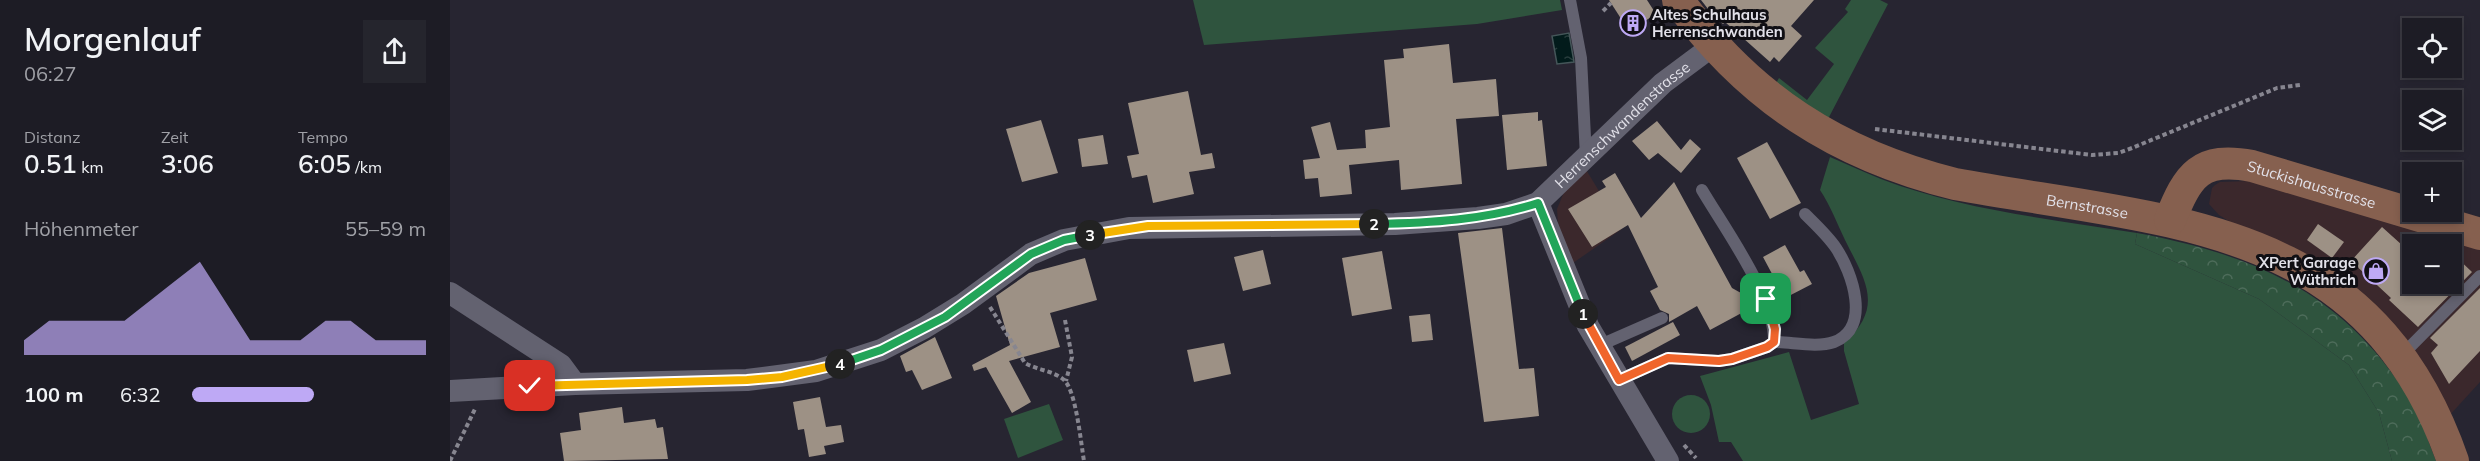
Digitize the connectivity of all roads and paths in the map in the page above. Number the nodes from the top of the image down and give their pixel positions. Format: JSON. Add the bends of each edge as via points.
{"nodes":[{"id":1,"x":1570,"y":0,"type":"edge"},
{"id":2,"x":1678,"y":0,"type":"edge"},
{"id":3,"x":1611,"y":3,"type":"dead end"},
{"id":4,"x":1603,"y":11,"type":"dead end"},
{"id":5,"x":1713,"y":45,"type":"junction"},
{"id":6,"x":2300,"y":85,"type":"dead end"},
{"id":7,"x":1867,"y":128,"type":"dead end"},
{"id":8,"x":1586,"y":156,"type":"junction"},
{"id":9,"x":1702,"y":190,"type":"dead end"},
{"id":10,"x":1538,"y":203,"type":"junction"},
{"id":11,"x":1805,"y":214,"type":"dead end"},
{"id":12,"x":2169,"y":220,"type":"junction"},
{"id":13,"x":2480,"y":234,"type":"edge"},
{"id":14,"x":2480,"y":276,"type":"edge"},
{"id":15,"x":980,"y":292,"type":"junction"},
{"id":16,"x":450,"y":293,"type":"edge"},
{"id":17,"x":1662,"y":318,"type":"dead end"},
{"id":18,"x":1065,"y":320,"type":"dead end"},
{"id":19,"x":1774,"y":342,"type":"junction"},
{"id":20,"x":1598,"y":346,"type":"junction"},
{"id":21,"x":2401,"y":356,"type":"junction"},
{"id":22,"x":1619,"y":380,"type":"junction"},
{"id":23,"x":1066,"y":381,"type":"junction"},
{"id":24,"x":575,"y":384,"type":"junction"},
{"id":25,"x":485,"y":389,"type":"junction"},
{"id":26,"x":450,"y":391,"type":"edge"},
{"id":27,"x":450,"y":461,"type":"edge"},
{"id":28,"x":1084,"y":461,"type":"edge"},
{"id":29,"x":1668,"y":461,"type":"edge"},
{"id":30,"x":2453,"y":461,"type":"edge"}],
"edges":[{"from":1,"to":8,"type":"lane","via":[[1581,58]]},
{"from":2,"to":5,"type":"main road","name":"Bernstrasse"},
{"from":3,"to":4,"type":"path"},
{"from":5,"to":8,"type":"street","name":"Herrenschwandenstrasse","via":[[1664,83]]},
{"from":5,"to":12,"type":"main road","name":"Bernstrasse","via":[[1802,121],[1893,166],[1955,184]]},
{"from":6,"to":7,"type":"path","via":[[2277,88],[2106,155]]},
{"from":8,"to":10,"type":"street","name":"Herrenschwandenstrasse"},
{"from":9,"to":19,"type":"lane","via":[[1766,299],[1775,329]]},
{"from":10,"to":15,"type":"street","name":"Herrenschwandenstrasse","via":[[1506,213],[1420,222],[1130,228],[1064,240],[1031,254]]},
{"from":10,"to":20,"type":"street"},
{"from":11,"to":19,"type":"lane","via":[[1831,241],[1844,262],[1856,313],[1844,336],[1831,343]]},
{"from":12,"to":13,"type":"main road","name":"Stuckishausstrasse","via":[[2194,174],[2209,165],[2235,163]]},
{"from":12,"to":21,"type":"main road","name":"Bernstrasse","via":[[2246,244],[2299,267],[2361,312]]},
{"from":14,"to":21,"type":"lane"},
{"from":15,"to":23,"type":"path","via":[[1025,363]]},
{"from":15,"to":24,"type":"street","name":"Herrenschwandenstrasse","via":[[897,343],[816,371],[747,380]]},
{"from":16,"to":24,"type":"street","via":[[561,365]]},
{"from":17,"to":20,"type":"lane"},
{"from":18,"to":23,"type":"path","via":[[1072,357]]},
{"from":19,"to":22,"type":"lane","via":[[1719,361],[1668,358]]},
{"from":20,"to":22,"type":"street"},
{"from":21,"to":30,"type":"main road","name":"Bernstrasse","via":[[2441,425]]},
{"from":22,"to":29,"type":"street"},
{"from":23,"to":28,"type":"path","via":[[1071,388]]},
{"from":24,"to":25,"type":"street","name":"Herrenschwandenstrasse"},
{"from":25,"to":26,"type":"street","name":"Herrenschwandenstrasse"},
{"from":25,"to":27,"type":"path"}]}
